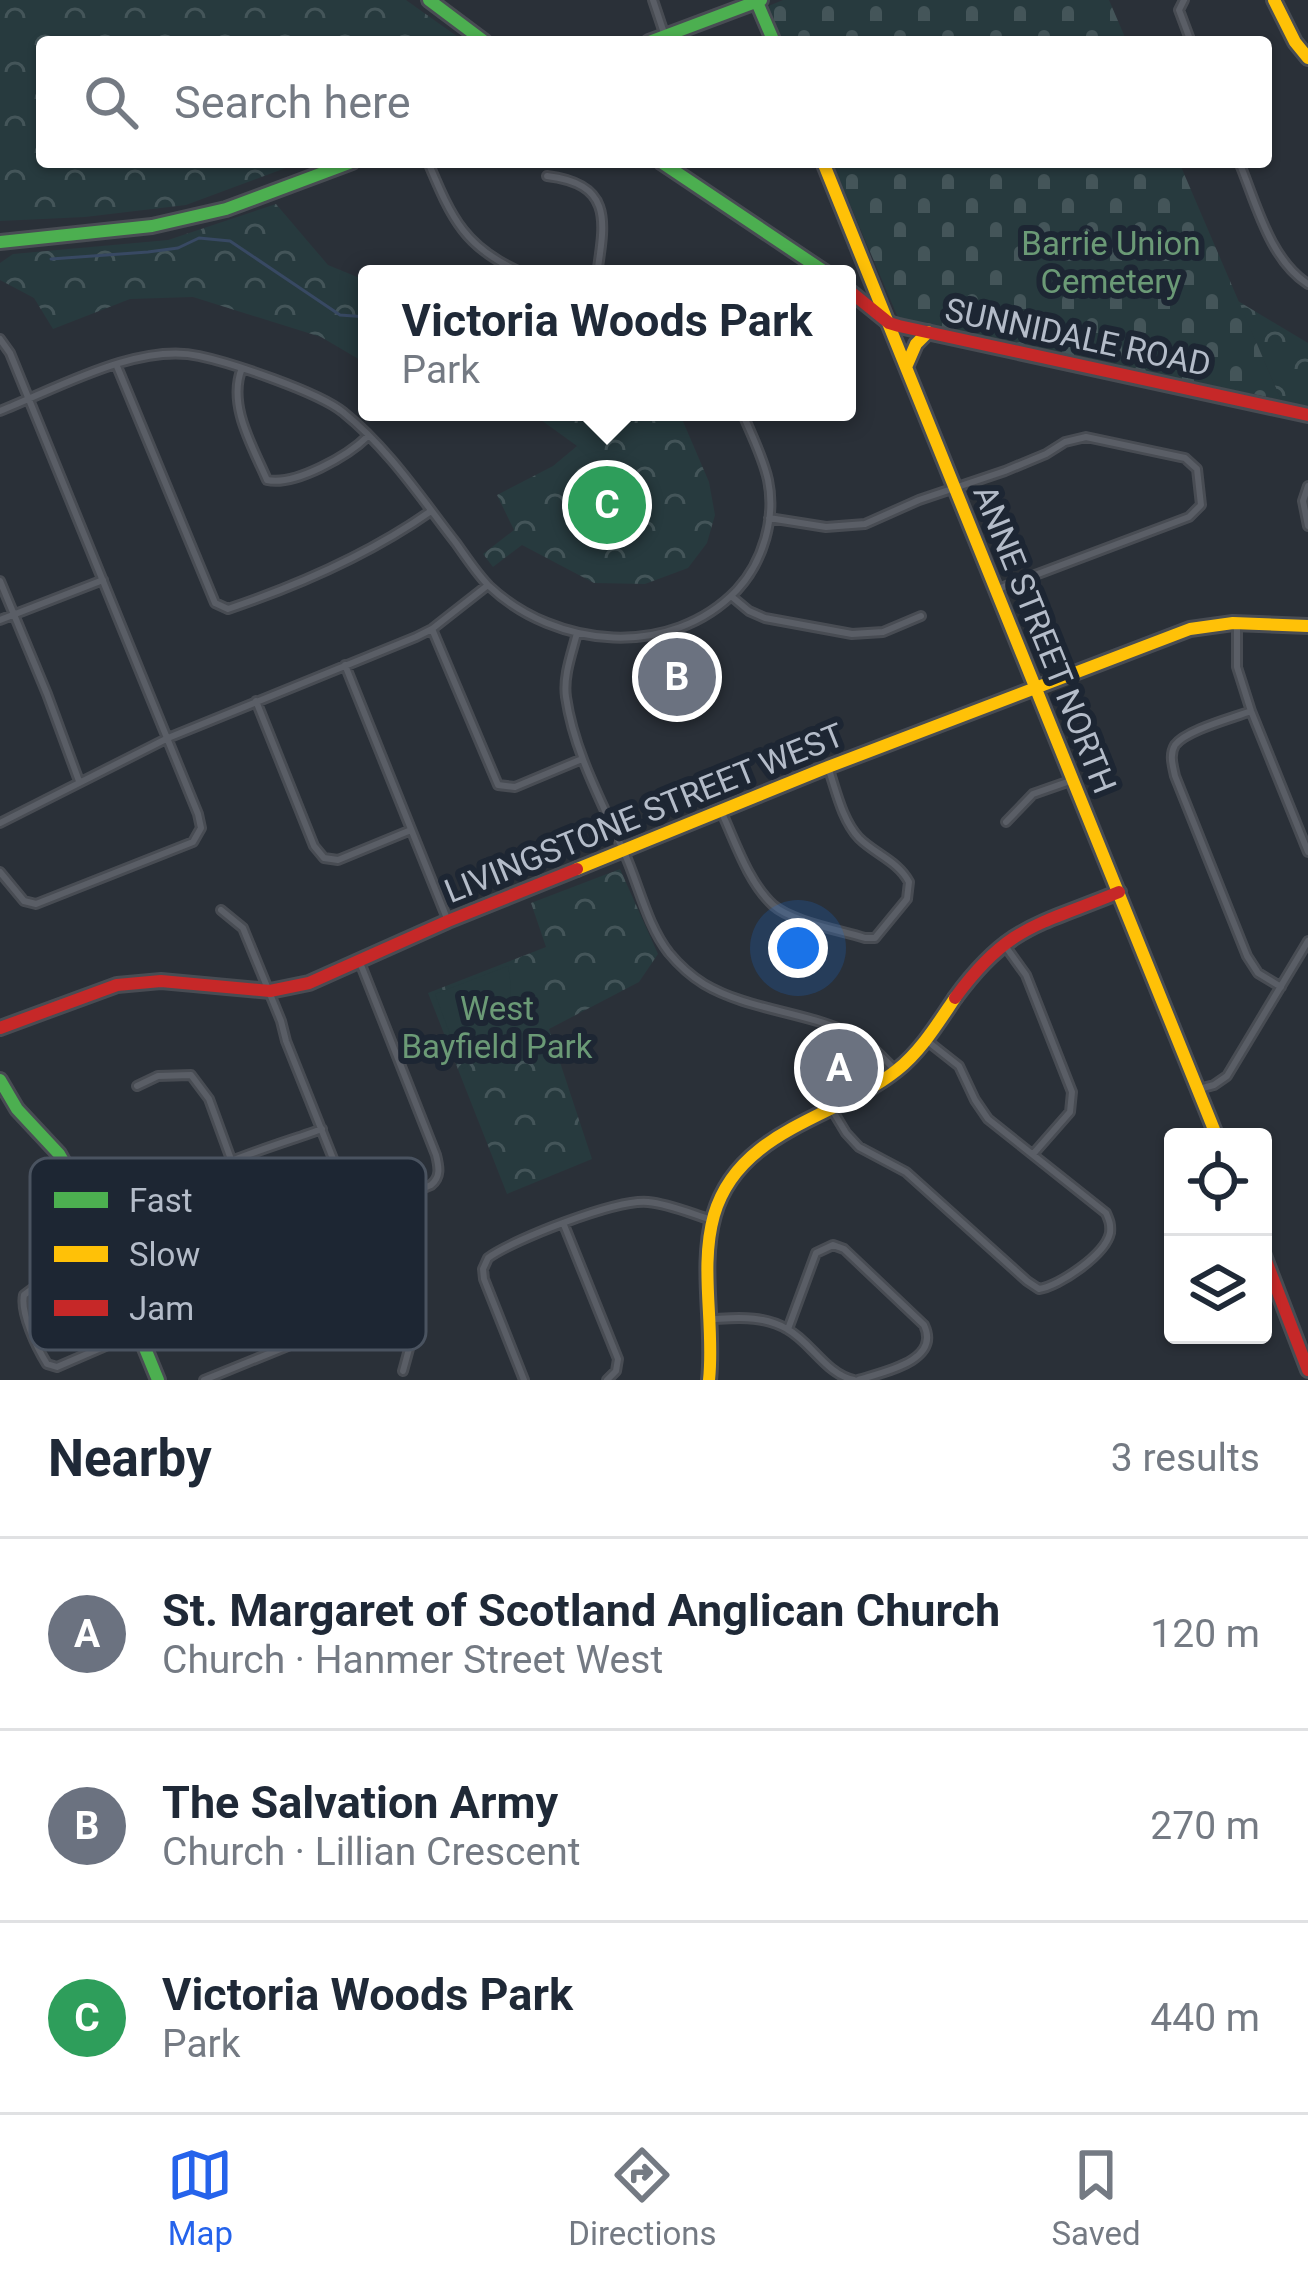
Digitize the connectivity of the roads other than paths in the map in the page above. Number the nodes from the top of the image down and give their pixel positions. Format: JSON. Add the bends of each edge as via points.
{"nodes":[{"id":1,"x":429,"y":0,"type":"edge"},
{"id":2,"x":653,"y":0,"type":"edge"},
{"id":3,"x":1184,"y":0,"type":"edge"},
{"id":4,"x":1274,"y":0,"type":"edge"},
{"id":5,"x":758,"y":1,"type":"edge"},
{"id":6,"x":477,"y":36,"type":"edge"},
{"id":7,"x":665,"y":36,"type":"edge"},
{"id":8,"x":668,"y":36,"type":"edge"},
{"id":9,"x":771,"y":36,"type":"edge"},
{"id":10,"x":1189,"y":36,"type":"edge"},
{"id":11,"x":1308,"y":58,"type":"edge"},
{"id":12,"x":336,"y":168,"type":"edge"},
{"id":13,"x":431,"y":168,"type":"edge"},
{"id":14,"x":670,"y":168,"type":"edge"},
{"id":15,"x":825,"y":168,"type":"edge"},
{"id":16,"x":1241,"y":168,"type":"edge"},
{"id":17,"x":547,"y":176,"type":"dead end"},
{"id":18,"x":0,"y":242,"type":"edge"},
{"id":19,"x":507,"y":265,"type":"edge"},
{"id":20,"x":598,"y":265,"type":"edge"},
{"id":21,"x":815,"y":265,"type":"edge"},
{"id":22,"x":1308,"y":284,"type":"edge"},
{"id":23,"x":856,"y":296,"type":"edge"},
{"id":24,"x":890,"y":323,"type":"junction"},
{"id":25,"x":928,"y":332,"type":"junction"},
{"id":26,"x":0,"y":339,"type":"edge"},
{"id":27,"x":116,"y":364,"type":"junction"},
{"id":28,"x":242,"y":368,"type":"junction"},
{"id":29,"x":905,"y":368,"type":"junction"},
{"id":30,"x":29,"y":400,"type":"junction"},
{"id":31,"x":0,"y":412,"type":"edge"},
{"id":32,"x":1308,"y":415,"type":"edge"},
{"id":33,"x":746,"y":421,"type":"edge"},
{"id":34,"x":368,"y":436,"type":"junction"},
{"id":35,"x":1308,"y":486,"type":"edge"},
{"id":36,"x":954,"y":488,"type":"junction"},
{"id":37,"x":431,"y":511,"type":"junction"},
{"id":38,"x":769,"y":518,"type":"junction"},
{"id":39,"x":1308,"y":526,"type":"edge"},
{"id":40,"x":0,"y":580,"type":"edge"},
{"id":41,"x":103,"y":580,"type":"junction"},
{"id":42,"x":488,"y":585,"type":"junction"},
{"id":43,"x":995,"y":590,"type":"junction"},
{"id":44,"x":731,"y":596,"type":"junction"},
{"id":45,"x":14,"y":615,"type":"junction"},
{"id":46,"x":921,"y":616,"type":"dead end"},
{"id":47,"x":0,"y":620,"type":"edge"},
{"id":48,"x":1238,"y":624,"type":"junction"},
{"id":49,"x":1308,"y":626,"type":"edge"},
{"id":50,"x":433,"y":629,"type":"junction"},
{"id":51,"x":578,"y":633,"type":"junction"},
{"id":52,"x":345,"y":665,"type":"junction"},
{"id":53,"x":1037,"y":687,"type":"junction"},
{"id":54,"x":256,"y":701,"type":"junction"},
{"id":55,"x":1251,"y":711,"type":"junction"},
{"id":56,"x":168,"y":738,"type":"junction"},
{"id":57,"x":583,"y":759,"type":"junction"},
{"id":58,"x":828,"y":767,"type":"junction"},
{"id":59,"x":1073,"y":779,"type":"junction"},
{"id":60,"x":79,"y":781,"type":"junction"},
{"id":61,"x":721,"y":811,"type":"junction"},
{"id":62,"x":1006,"y":822,"type":"dead end"},
{"id":63,"x":0,"y":824,"type":"edge"},
{"id":64,"x":411,"y":830,"type":"junction"},
{"id":65,"x":624,"y":851,"type":"junction"},
{"id":66,"x":1308,"y":852,"type":"edge"},
{"id":67,"x":0,"y":872,"type":"edge"},
{"id":68,"x":1119,"y":892,"type":"junction"},
{"id":69,"x":221,"y":910,"type":"dead end"},
{"id":70,"x":448,"y":921,"type":"junction"},
{"id":71,"x":1308,"y":941,"type":"edge"},
{"id":72,"x":1003,"y":943,"type":"junction"},
{"id":73,"x":359,"y":960,"type":"junction"},
{"id":74,"x":1281,"y":987,"type":"junction"},
{"id":75,"x":270,"y":991,"type":"junction"},
{"id":76,"x":0,"y":1028,"type":"edge"},
{"id":77,"x":926,"y":1040,"type":"junction"},
{"id":78,"x":896,"y":1071,"type":"junction"},
{"id":79,"x":0,"y":1080,"type":"edge"},
{"id":80,"x":137,"y":1086,"type":"dead end"},
{"id":81,"x":1198,"y":1089,"type":"junction"},
{"id":82,"x":831,"y":1108,"type":"junction"},
{"id":83,"x":1213,"y":1128,"type":"edge"},
{"id":84,"x":322,"y":1129,"type":"junction"},
{"id":85,"x":1034,"y":1154,"type":"junction"},
{"id":86,"x":61,"y":1158,"type":"edge"},
{"id":87,"x":231,"y":1158,"type":"edge"},
{"id":88,"x":243,"y":1158,"type":"edge"},
{"id":89,"x":334,"y":1158,"type":"edge"},
{"id":90,"x":426,"y":1187,"type":"edge"},
{"id":91,"x":712,"y":1220,"type":"junction"},
{"id":92,"x":564,"y":1225,"type":"junction"},
{"id":93,"x":1272,"y":1276,"type":"edge"},
{"id":94,"x":30,"y":1290,"type":"edge"},
{"id":95,"x":712,"y":1319,"type":"junction"},
{"id":96,"x":30,"y":1327,"type":"edge"},
{"id":97,"x":788,"y":1329,"type":"junction"},
{"id":98,"x":39,"y":1350,"type":"edge"},
{"id":99,"x":96,"y":1350,"type":"edge"},
{"id":100,"x":146,"y":1350,"type":"edge"},
{"id":101,"x":277,"y":1350,"type":"edge"},
{"id":102,"x":409,"y":1350,"type":"edge"},
{"id":103,"x":1308,"y":1370,"type":"edge"},
{"id":104,"x":403,"y":1371,"type":"dead end"},
{"id":105,"x":158,"y":1380,"type":"edge"},
{"id":106,"x":203,"y":1380,"type":"edge"},
{"id":107,"x":524,"y":1380,"type":"edge"},
{"id":108,"x":607,"y":1380,"type":"edge"},
{"id":109,"x":709,"y":1380,"type":"edge"},
{"id":110,"x":856,"y":1380,"type":"edge"}],
"edges":[{"from":1,"to":6,"type":"street"},
{"from":2,"to":7,"type":"street"},
{"from":3,"to":10,"type":"street","via":[[1178,10]]},
{"from":4,"to":11,"type":"street"},
{"from":5,"to":8,"type":"street"},
{"from":5,"to":9,"type":"street"},
{"from":12,"to":18,"type":"street","via":[[189,218]]},
{"from":13,"to":19,"type":"street","via":[[468,238]]},
{"from":14,"to":21,"type":"street"},
{"from":15,"to":24,"type":"street","name":"ANNE STREET NORTH"},
{"from":16,"to":22,"type":"street","via":[[1282,260]]},
{"from":17,"to":20,"type":"street","via":[[571,179],[602,208]]},
{"from":23,"to":24,"type":"street","name":"SUNNIDALE ROAD"},
{"from":24,"to":25,"type":"street","name":"SUNNIDALE ROAD"},
{"from":24,"to":29,"type":"street","name":"ANNE STREET NORTH"},
{"from":25,"to":29,"type":"street"},
{"from":25,"to":32,"type":"street","name":"SUNNIDALE ROAD"},
{"from":26,"to":30,"type":"street"},
{"from":27,"to":28,"type":"street","via":[[174,352]]},
{"from":27,"to":30,"type":"street"},
{"from":27,"to":37,"type":"street","via":[[214,603],[228,609],[266,596],[388,541]]},
{"from":28,"to":34,"type":"street","via":[[328,403]]},
{"from":28,"to":34,"type":"street","via":[[237,398],[267,480],[282,483]]},
{"from":29,"to":36,"type":"street","name":"ANNE STREET NORTH"},
{"from":30,"to":31,"type":"street"},
{"from":30,"to":41,"type":"street"},
{"from":33,"to":38,"type":"street","via":[[768,478]]},
{"from":34,"to":37,"type":"street"},
{"from":35,"to":39,"type":"street"},
{"from":36,"to":38,"type":"street","via":[[865,524]]},
{"from":36,"to":43,"type":"street","name":"ANNE STREET NORTH"},
{"from":36,"to":43,"type":"street","via":[[1086,437],[1185,458],[1197,470],[1201,505],[1189,517]]},
{"from":37,"to":42,"type":"street"},
{"from":38,"to":44,"type":"street","via":[[758,559]]},
{"from":40,"to":45,"type":"street"},
{"from":41,"to":45,"type":"street"},
{"from":41,"to":56,"type":"street"},
{"from":42,"to":50,"type":"street"},
{"from":42,"to":51,"type":"street"},
{"from":43,"to":53,"type":"street","name":"ANNE STREET NORTH"},
{"from":44,"to":46,"type":"street","via":[[765,618],[852,634]]},
{"from":44,"to":51,"type":"street","via":[[667,632],[624,639]]},
{"from":45,"to":47,"type":"street"},
{"from":45,"to":60,"type":"street"},
{"from":48,"to":49,"type":"street","name":"LIVINGSTONE STREET WEST"},
{"from":48,"to":53,"type":"street","name":"LIVINGSTONE STREET WEST","via":[[1190,629]]},
{"from":48,"to":55,"type":"street","via":[[1237,667]]},
{"from":50,"to":52,"type":"street"},
{"from":50,"to":57,"type":"street","via":[[498,785],[515,787]]},
{"from":51,"to":57,"type":"street","via":[[565,691]]},
{"from":52,"to":54,"type":"street"},
{"from":52,"to":64,"type":"street"},
{"from":53,"to":58,"type":"street","name":"LIVINGSTONE STREET WEST"},
{"from":53,"to":59,"type":"street","name":"ANNE STREET NORTH"},
{"from":54,"to":56,"type":"street"},
{"from":54,"to":64,"type":"street","via":[[324,858],[338,860]]},
{"from":55,"to":66,"type":"street"},
{"from":55,"to":74,"type":"street","via":[[1190,734],[1171,758],[1247,956]]},
{"from":56,"to":60,"type":"street"},
{"from":56,"to":67,"type":"street","via":[[199,814],[197,838],[36,904],[24,902]]},
{"from":57,"to":65,"type":"street"},
{"from":58,"to":61,"type":"street","name":"LIVINGSTONE STREET WEST"},
{"from":58,"to":61,"type":"street","via":[[853,830],[909,882],[907,899],[875,938],[773,905]]},
{"from":59,"to":62,"type":"street","via":[[1033,794]]},
{"from":59,"to":68,"type":"street","name":"ANNE STREET NORTH"},
{"from":60,"to":63,"type":"street"},
{"from":61,"to":65,"type":"street","name":"LIVINGSTONE STREET WEST"},
{"from":64,"to":70,"type":"street"},
{"from":65,"to":70,"type":"street","name":"LIVINGSTONE STREET WEST"},
{"from":65,"to":78,"type":"street","via":[[655,930],[685,969],[731,996],[855,1036]]},
{"from":68,"to":72,"type":"street"},
{"from":68,"to":81,"type":"street","name":"ANNE STREET NORTH"},
{"from":69,"to":75,"type":"street","via":[[244,928]]},
{"from":70,"to":73,"type":"street","name":"LIVINGSTONE STREET WEST"},
{"from":71,"to":74,"type":"street"},
{"from":72,"to":77,"type":"street"},
{"from":72,"to":85,"type":"street","via":[[1026,975],[1072,1092],[1070,1112]]},
{"from":73,"to":75,"type":"street","name":"LIVINGSTONE STREET WEST"},
{"from":73,"to":90,"type":"street","via":[[436,1155],[436,1180]]},
{"from":74,"to":81,"type":"street","via":[[1227,1076]]},
{"from":75,"to":76,"type":"street","name":"LIVINGSTONE STREET WEST","via":[[117,985]]},
{"from":75,"to":84,"type":"street"},
{"from":77,"to":78,"type":"street"},
{"from":77,"to":85,"type":"street","via":[[959,1066],[988,1119]]},
{"from":78,"to":82,"type":"street"},
{"from":79,"to":86,"type":"street"},
{"from":80,"to":87,"type":"street","via":[[190,1076],[209,1099]]},
{"from":81,"to":83,"type":"street","name":"ANNE STREET NORTH"},
{"from":82,"to":85,"type":"street","via":[[859,1147],[906,1172],[1039,1289],[1070,1275],[1103,1245],[1110,1226],[1101,1207]]},
{"from":82,"to":91,"type":"street","via":[[763,1144],[732,1177]]},
{"from":84,"to":88,"type":"street"},
{"from":84,"to":89,"type":"street"},
{"from":91,"to":92,"type":"street","via":[[640,1202]]},
{"from":91,"to":95,"type":"street"},
{"from":92,"to":107,"type":"street","via":[[495,1252],[483,1269]]},
{"from":92,"to":108,"type":"street","via":[[618,1359]]},
{"from":93,"to":103,"type":"street"},
{"from":94,"to":96,"type":"street","via":[[22,1302]]},
{"from":95,"to":97,"type":"street","via":[[752,1318]]},
{"from":95,"to":109,"type":"street"},
{"from":97,"to":110,"type":"street","via":[[843,1378]]},
{"from":97,"to":110,"type":"street","via":[[817,1253],[844,1249],[929,1337],[917,1358]]},
{"from":98,"to":99,"type":"street","via":[[57,1367]]},
{"from":100,"to":105,"type":"street"},
{"from":101,"to":106,"type":"street"},
{"from":102,"to":104,"type":"street"}]}
